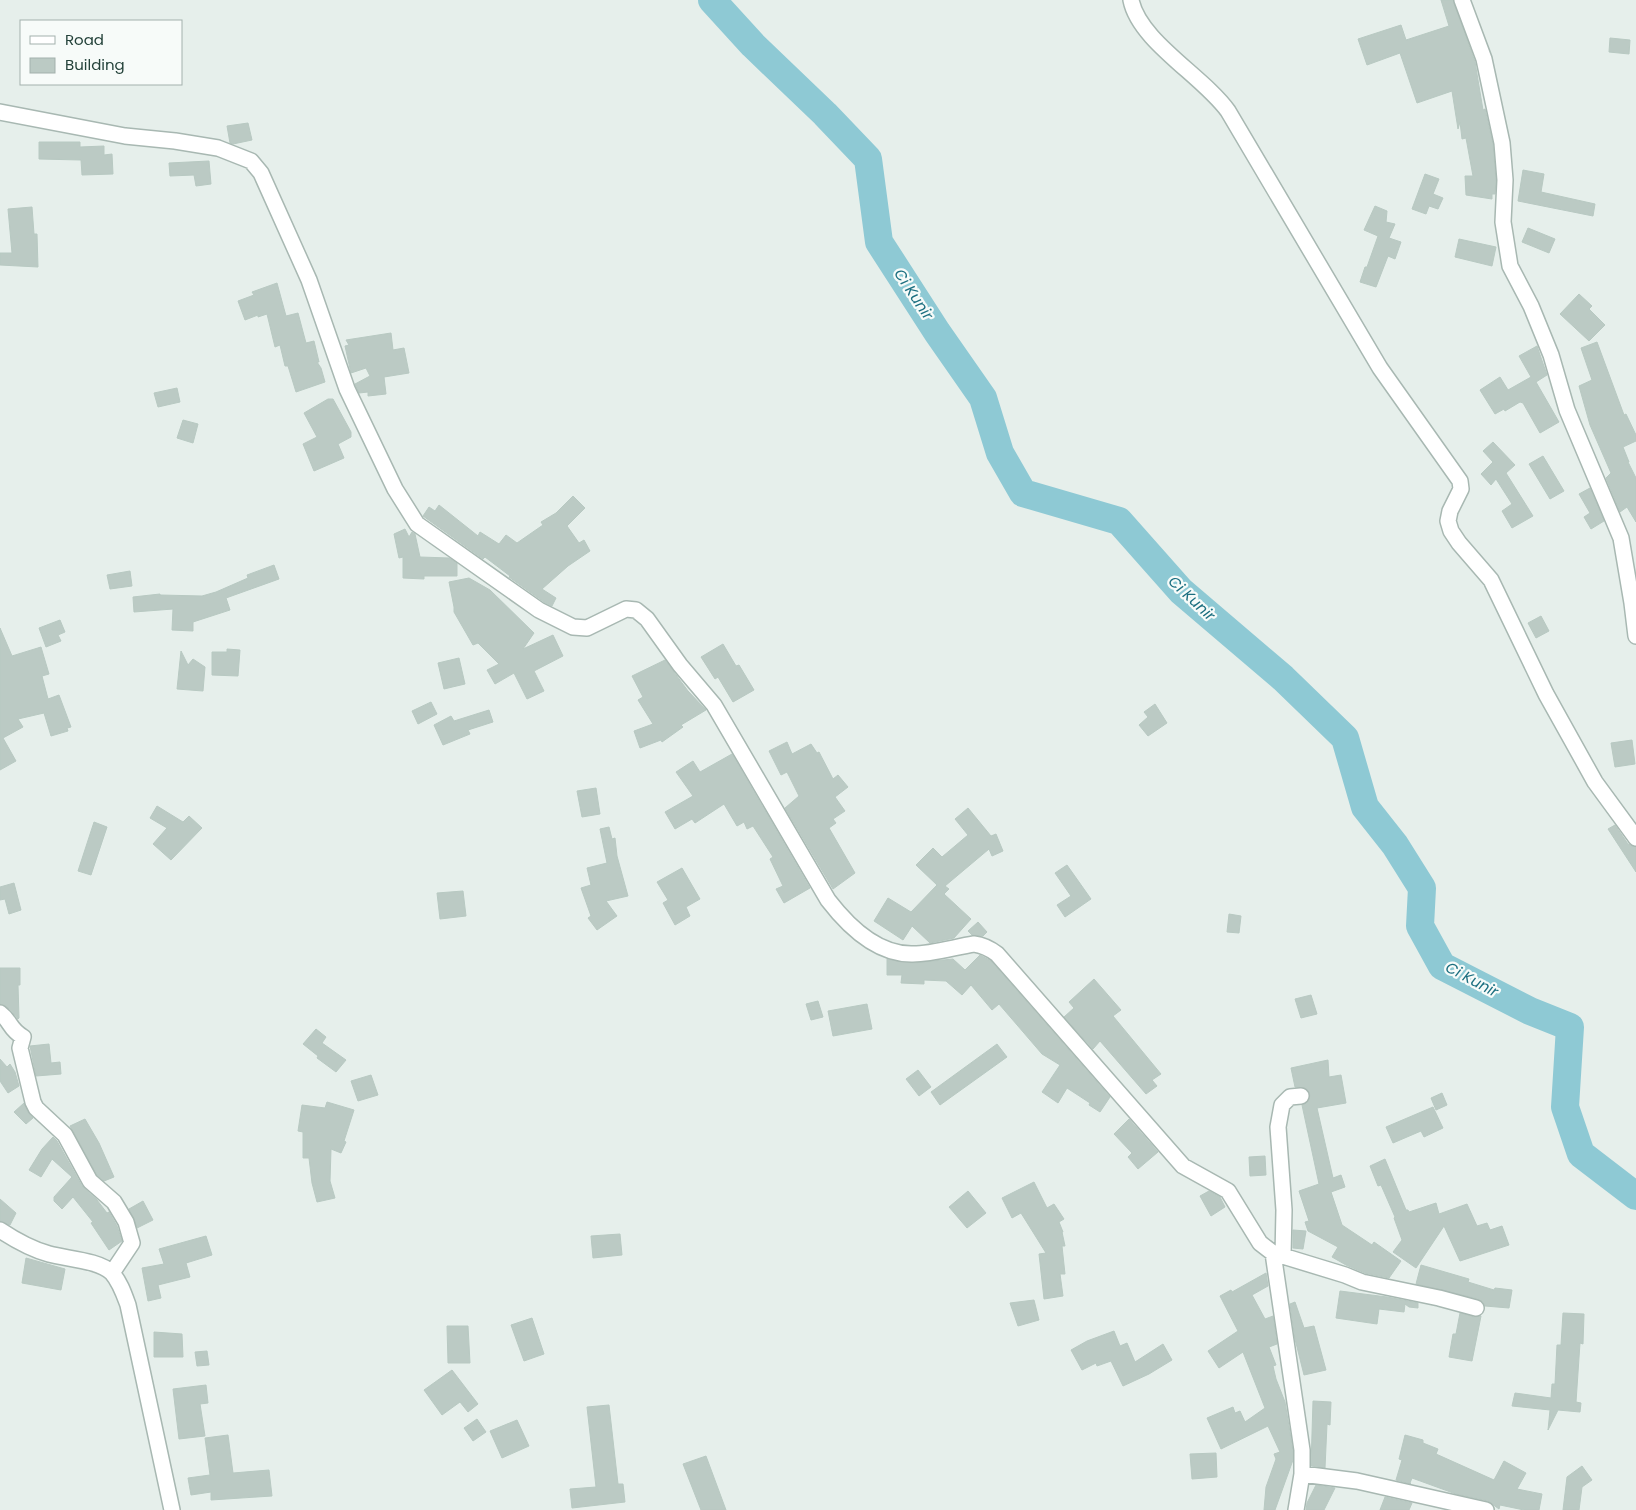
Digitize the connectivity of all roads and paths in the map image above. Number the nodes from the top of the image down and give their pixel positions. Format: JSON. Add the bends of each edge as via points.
{"nodes":[{"id":1,"x":1131,"y":0,"type":"edge"},
{"id":2,"x":1462,"y":0,"type":"edge"},
{"id":3,"x":0,"y":112,"type":"edge"},
{"id":4,"x":1636,"y":636,"type":"edge"},
{"id":5,"x":1636,"y":838,"type":"edge"},
{"id":6,"x":0,"y":1013,"type":"edge"},
{"id":7,"x":1301,"y":1096,"type":"dead end"},
{"id":8,"x":0,"y":1230,"type":"edge"},
{"id":9,"x":1278,"y":1255,"type":"junction"},
{"id":10,"x":112,"y":1272,"type":"junction"},
{"id":11,"x":1476,"y":1308,"type":"dead end"},
{"id":12,"x":1302,"y":1474,"type":"junction"},
{"id":13,"x":172,"y":1510,"type":"edge"},
{"id":14,"x":1296,"y":1510,"type":"edge"},
{"id":15,"x":1486,"y":1510,"type":"edge"}],
"edges":[{"from":1,"to":5,"type":"street","via":[[1135,14],[1150,35],[1228,111],[1380,368],[1460,481],[1461,488],[1450,510],[1450,531],[1491,580],[1546,694],[1595,782]]},
{"from":2,"to":4,"type":"street","via":[[1484,59],[1502,143],[1505,180],[1503,222],[1510,266],[1551,355],[1567,410],[1621,538]]},
{"from":3,"to":9,"type":"street","via":[[126,136],[218,148],[251,161],[261,173],[309,280],[346,389],[395,488],[417,524],[539,610],[573,628],[587,628],[626,609],[636,610],[714,705],[828,900],[840,914],[866,938],[897,952],[913,954],[974,944],[990,948],[1183,1166],[1228,1191],[1260,1243]]},
{"from":6,"to":10,"type":"street","via":[[14,1032],[23,1036],[20,1048],[36,1108],[64,1135],[90,1180],[114,1202],[126,1222],[132,1243]]},
{"from":7,"to":9,"type":"street","via":[[1290,1097],[1282,1105],[1278,1127],[1284,1210]]},
{"from":8,"to":10,"type":"street","via":[[18,1242],[48,1254],[95,1264]]},
{"from":9,"to":11,"type":"street","via":[[1362,1282]]},
{"from":9,"to":12,"type":"street","via":[[1302,1450]]},
{"from":10,"to":13,"type":"street","via":[[128,1305]]},
{"from":12,"to":14,"type":"street"},
{"from":12,"to":15,"type":"street","via":[[1357,1481]]}]}
